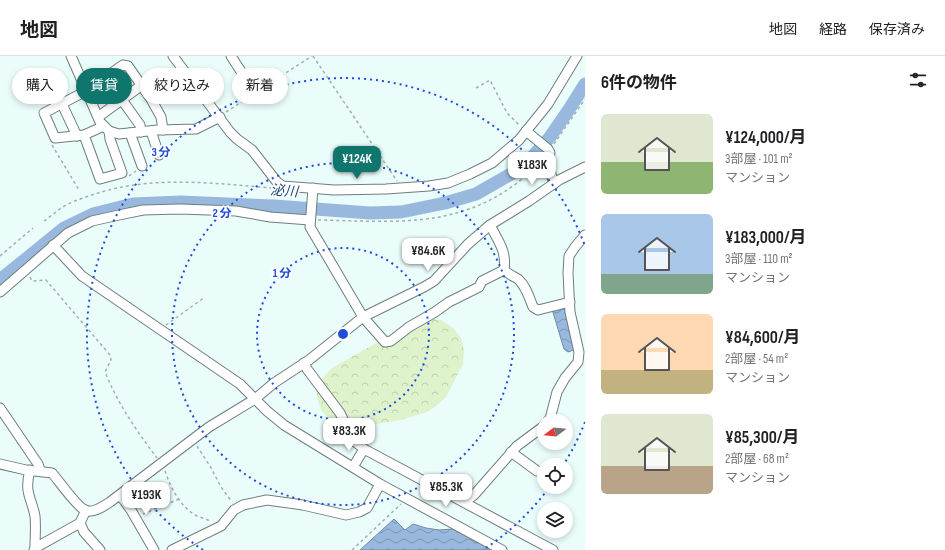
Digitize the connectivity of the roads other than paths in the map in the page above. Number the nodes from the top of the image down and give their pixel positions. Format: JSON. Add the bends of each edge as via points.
{"nodes":[{"id":1,"x":71,"y":56,"type":"edge"},
{"id":2,"x":173,"y":56,"type":"edge"},
{"id":3,"x":231,"y":56,"type":"edge"},
{"id":4,"x":577,"y":56,"type":"edge"},
{"id":5,"x":76,"y":68,"type":"edge"},
{"id":6,"x":119,"y":68,"type":"edge"},
{"id":7,"x":129,"y":68,"type":"edge"},
{"id":8,"x":239,"y":68,"type":"edge"},
{"id":9,"x":132,"y":72,"type":"edge"},
{"id":10,"x":140,"y":83,"type":"edge"},
{"id":11,"x":62,"y":104,"type":"joint"},
{"id":12,"x":92,"y":104,"type":"edge"},
{"id":13,"x":116,"y":104,"type":"edge"},
{"id":14,"x":125,"y":104,"type":"edge"},
{"id":15,"x":153,"y":104,"type":"edge"},
{"id":16,"x":98,"y":117,"type":"junction"},
{"id":17,"x":220,"y":118,"type":"junction"},
{"id":18,"x":106,"y":129,"type":"junction"},
{"id":19,"x":163,"y":130,"type":"junction"},
{"id":20,"x":146,"y":131,"type":"junction"},
{"id":21,"x":130,"y":133,"type":"junction"},
{"id":22,"x":530,"y":134,"type":"junction"},
{"id":23,"x":81,"y":136,"type":"junction"},
{"id":24,"x":159,"y":155,"type":"dead end"},
{"id":25,"x":142,"y":166,"type":"dead end"},
{"id":26,"x":585,"y":167,"type":"edge"},
{"id":27,"x":554,"y":184,"type":"junction"},
{"id":28,"x":312,"y":191,"type":"junction"},
{"id":29,"x":310,"y":218,"type":"junction"},
{"id":30,"x":490,"y":225,"type":"junction"},
{"id":31,"x":585,"y":235,"type":"edge"},
{"id":32,"x":52,"y":245,"type":"junction"},
{"id":33,"x":504,"y":270,"type":"junction"},
{"id":34,"x":0,"y":292,"type":"edge"},
{"id":35,"x":570,"y":302,"type":"junction"},
{"id":36,"x":363,"y":318,"type":"junction"},
{"id":37,"x":304,"y":363,"type":"junction"},
{"id":38,"x":255,"y":399,"type":"junction"},
{"id":39,"x":0,"y":408,"type":"edge"},
{"id":40,"x":551,"y":414,"type":"edge"},
{"id":41,"x":537,"y":431,"type":"edge"},
{"id":42,"x":364,"y":449,"type":"junction"},
{"id":43,"x":511,"y":452,"type":"junction"},
{"id":44,"x":0,"y":464,"type":"edge"},
{"id":45,"x":353,"y":467,"type":"junction"},
{"id":46,"x":30,"y":470,"type":"junction"},
{"id":47,"x":40,"y":470,"type":"junction"},
{"id":48,"x":537,"y":470,"type":"dead end"},
{"id":49,"x":380,"y":484,"type":"junction"},
{"id":50,"x":120,"y":495,"type":"junction"},
{"id":51,"x":465,"y":502,"type":"junction"},
{"id":52,"x":86,"y":510,"type":"junction"},
{"id":53,"x":80,"y":523,"type":"junction"},
{"id":54,"x":34,"y":549,"type":"edge"},
{"id":55,"x":100,"y":550,"type":"edge"},
{"id":56,"x":154,"y":550,"type":"edge"},
{"id":57,"x":172,"y":550,"type":"edge"},
{"id":58,"x":502,"y":550,"type":"edge"},
{"id":59,"x":553,"y":550,"type":"edge"}],
"edges":[{"from":1,"to":5,"type":"street"},
{"from":2,"to":17,"type":"street"},
{"from":3,"to":8,"type":"street"},
{"from":4,"to":22,"type":"street"},
{"from":6,"to":7,"type":"street","via":[[123,65]]},
{"from":9,"to":10,"type":"street"},
{"from":11,"to":23,"type":"street"},
{"from":11,"to":23,"type":"street","via":[[44,113],[55,138]]},
{"from":12,"to":16,"type":"street"},
{"from":13,"to":16,"type":"street"},
{"from":14,"to":20,"type":"street"},
{"from":15,"to":19,"type":"street","via":[[161,117]]},
{"from":16,"to":18,"type":"street"},
{"from":17,"to":19,"type":"street","via":[[196,129]]},
{"from":17,"to":28,"type":"street","via":[[236,139],[252,150],[280,184]]},
{"from":18,"to":21,"type":"street","via":[[119,134]]},
{"from":18,"to":23,"type":"street"},
{"from":18,"to":23,"type":"street","via":[[122,173],[100,179]]},
{"from":19,"to":20,"type":"street"},
{"from":20,"to":21,"type":"street"},
{"from":20,"to":24,"type":"street"},
{"from":21,"to":25,"type":"street"},
{"from":22,"to":27,"type":"street","via":[[549,151],[547,161]]},
{"from":22,"to":28,"type":"street","via":[[492,162],[448,183],[369,190]]},
{"from":26,"to":27,"type":"street"},
{"from":27,"to":30,"type":"street"},
{"from":28,"to":29,"type":"street"},
{"from":29,"to":32,"type":"street","via":[[270,217],[228,211],[143,210],[92,221],[68,233]]},
{"from":29,"to":36,"type":"street","via":[[310,227]]},
{"from":30,"to":33,"type":"street","via":[[502,246]]},
{"from":30,"to":36,"type":"street","via":[[468,244],[434,281]]},
{"from":31,"to":35,"type":"street","via":[[569,256]]},
{"from":32,"to":34,"type":"street"},
{"from":32,"to":38,"type":"street","via":[[82,276],[240,384]]},
{"from":33,"to":35,"type":"street","via":[[522,283],[533,307],[538,310]]},
{"from":33,"to":36,"type":"street","via":[[482,281],[479,287],[409,327],[391,341],[385,342],[380,338]]},
{"from":35,"to":40,"type":"street","via":[[570,312],[578,341],[578,362],[557,392]]},
{"from":36,"to":37,"type":"street"},
{"from":37,"to":38,"type":"street"},
{"from":37,"to":42,"type":"street","via":[[340,413],[353,440]]},
{"from":38,"to":45,"type":"street","via":[[275,418]]},
{"from":38,"to":50,"type":"street","via":[[192,440]]},
{"from":39,"to":47,"type":"street"},
{"from":41,"to":43,"type":"street"},
{"from":42,"to":45,"type":"street"},
{"from":42,"to":51,"type":"street"},
{"from":43,"to":48,"type":"street"},
{"from":43,"to":51,"type":"street"},
{"from":44,"to":46,"type":"street"},
{"from":45,"to":49,"type":"street"},
{"from":46,"to":47,"type":"street"},
{"from":46,"to":54,"type":"street","via":[[27,493],[35,519]]},
{"from":47,"to":52,"type":"street","via":[[52,472],[76,502]]},
{"from":49,"to":57,"type":"street","via":[[367,508],[346,514],[267,500],[248,504],[236,508],[221,526]]},
{"from":49,"to":58,"type":"street"},
{"from":50,"to":52,"type":"street","via":[[101,508]]},
{"from":50,"to":56,"type":"street"},
{"from":51,"to":59,"type":"street"},
{"from":52,"to":53,"type":"street"},
{"from":53,"to":54,"type":"street"},
{"from":53,"to":55,"type":"street","via":[[84,532]]}]}
